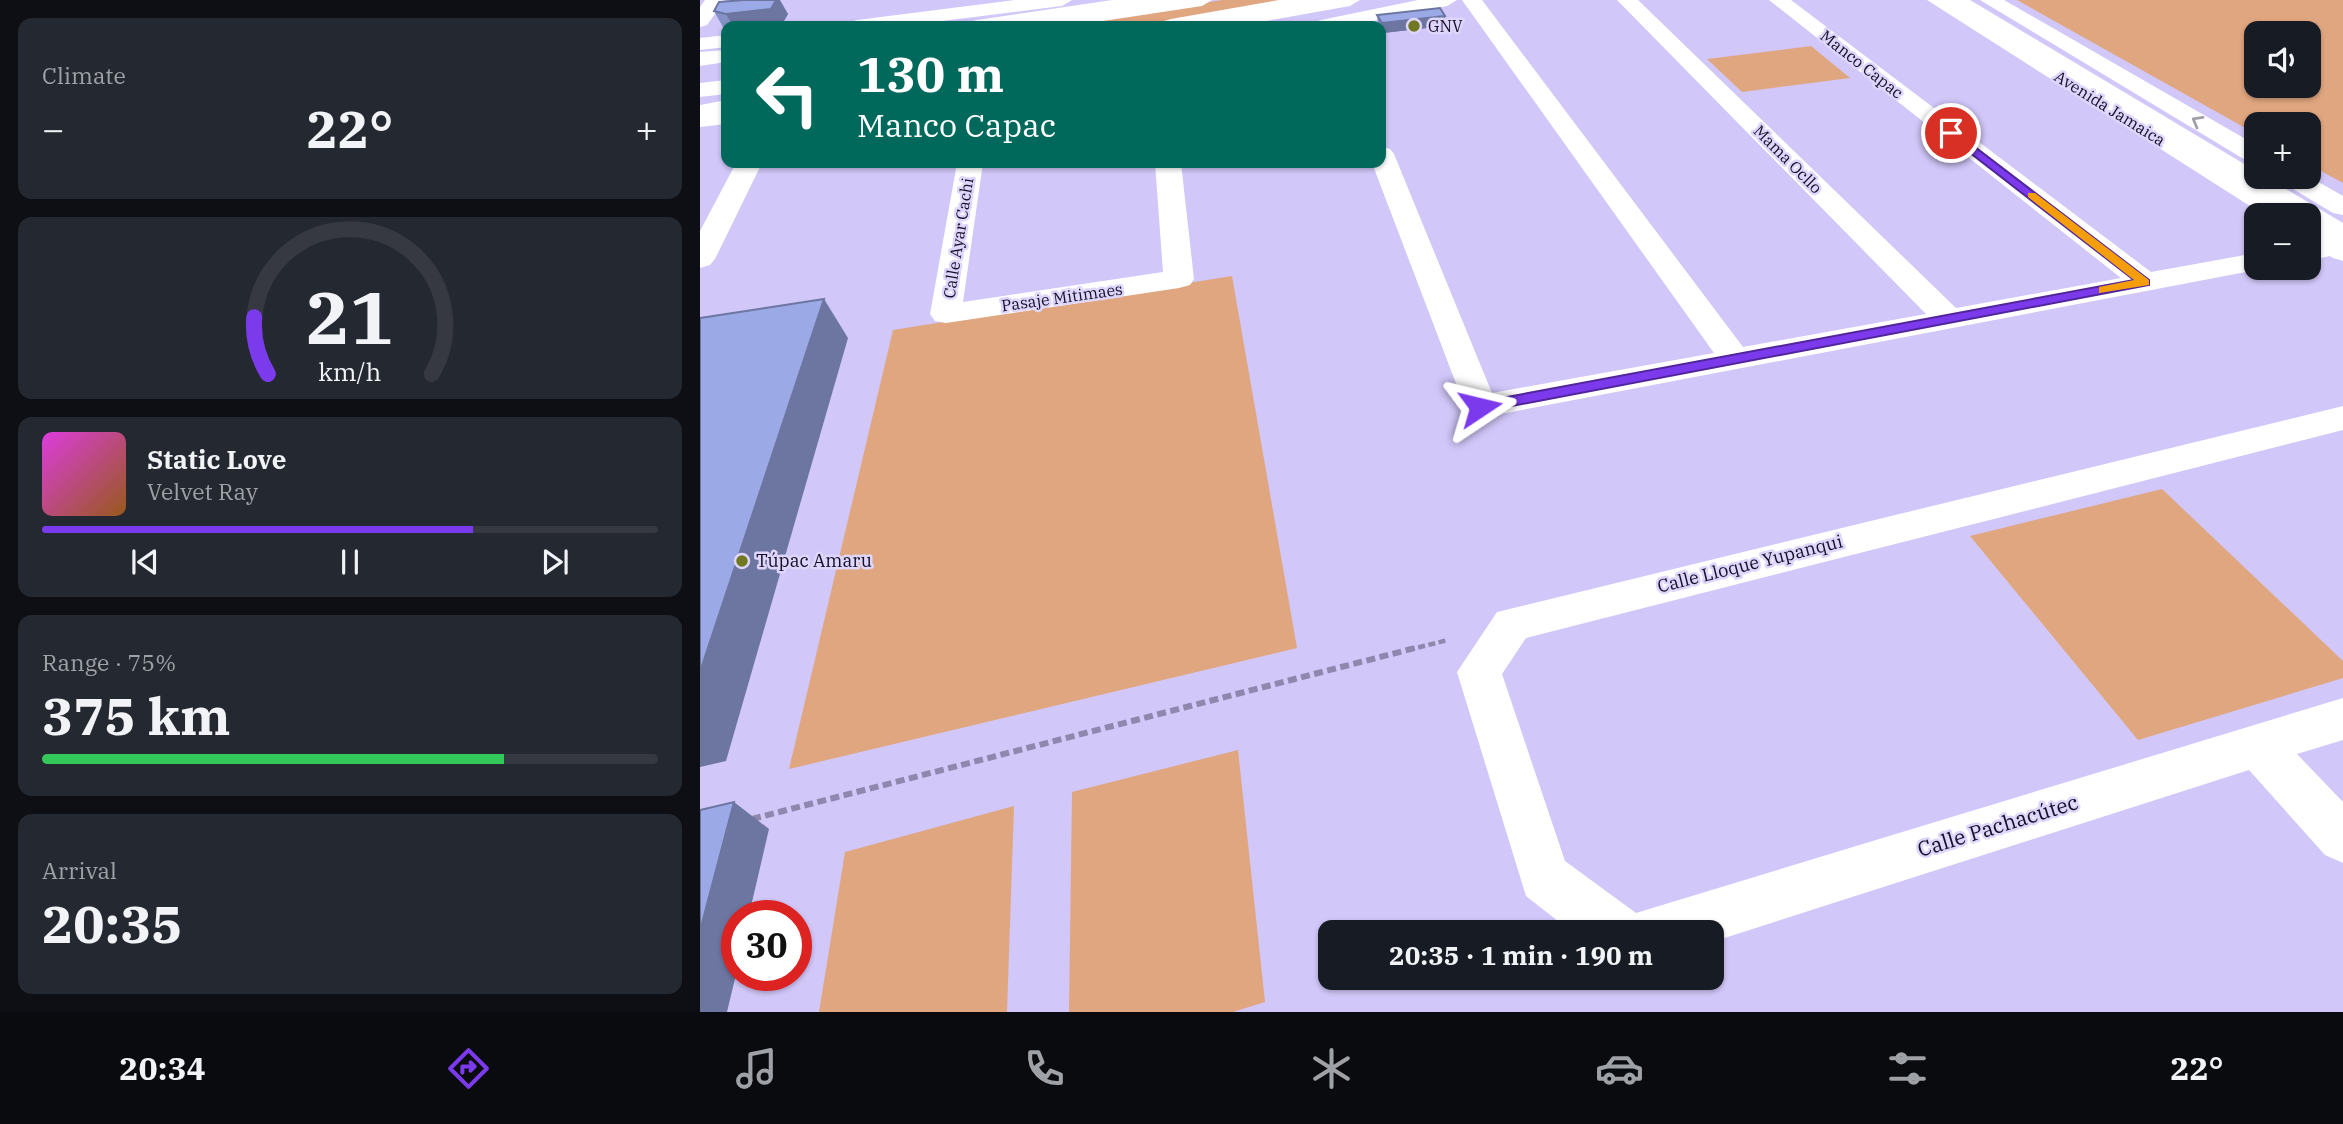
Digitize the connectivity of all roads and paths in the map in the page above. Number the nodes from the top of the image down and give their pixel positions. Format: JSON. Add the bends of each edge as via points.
{"nodes":[{"id":1,"x":715,"y":0,"type":"edge"},
{"id":2,"x":916,"y":0,"type":"edge"},
{"id":3,"x":1062,"y":0,"type":"edge"},
{"id":4,"x":1152,"y":0,"type":"edge"},
{"id":5,"x":1202,"y":0,"type":"edge"},
{"id":6,"x":1312,"y":0,"type":"edge"},
{"id":7,"x":1350,"y":0,"type":"edge"},
{"id":8,"x":1447,"y":0,"type":"edge"},
{"id":9,"x":1472,"y":0,"type":"edge"},
{"id":10,"x":1627,"y":0,"type":"edge"},
{"id":11,"x":1779,"y":0,"type":"edge"},
{"id":12,"x":1937,"y":0,"type":"edge"},
{"id":13,"x":1956,"y":0,"type":"edge"},
{"id":14,"x":1990,"y":0,"type":"edge"},
{"id":15,"x":909,"y":20,"type":"junction"},
{"id":16,"x":700,"y":21,"type":"edge"},
{"id":17,"x":900,"y":21,"type":"edge"},
{"id":18,"x":1011,"y":21,"type":"edge"},
{"id":19,"x":1065,"y":21,"type":"edge"},
{"id":20,"x":1191,"y":21,"type":"edge"},
{"id":21,"x":1233,"y":21,"type":"edge"},
{"id":22,"x":1350,"y":21,"type":"edge"},
{"id":23,"x":721,"y":42,"type":"edge"},
{"id":24,"x":700,"y":44,"type":"edge"},
{"id":25,"x":721,"y":57,"type":"edge"},
{"id":26,"x":700,"y":59,"type":"edge"},
{"id":27,"x":721,"y":66,"type":"edge"},
{"id":28,"x":700,"y":68,"type":"edge"},
{"id":29,"x":721,"y":88,"type":"edge"},
{"id":30,"x":700,"y":90,"type":"edge"},
{"id":31,"x":721,"y":98,"type":"edge"},
{"id":32,"x":700,"y":101,"type":"edge"},
{"id":33,"x":721,"y":108,"type":"edge"},
{"id":34,"x":700,"y":112,"type":"edge"},
{"id":35,"x":721,"y":118,"type":"edge"},
{"id":36,"x":700,"y":120,"type":"edge"},
{"id":37,"x":2244,"y":149,"type":"edge"},
{"id":38,"x":1386,"y":167,"type":"edge"},
{"id":39,"x":746,"y":168,"type":"edge"},
{"id":40,"x":969,"y":168,"type":"edge"},
{"id":41,"x":1168,"y":168,"type":"edge"},
{"id":42,"x":2312,"y":189,"type":"edge"},
{"id":43,"x":2264,"y":203,"type":"edge"},
{"id":44,"x":2343,"y":207,"type":"edge"},
{"id":45,"x":2332,"y":246,"type":"edge"},
{"id":46,"x":700,"y":259,"type":"edge"},
{"id":47,"x":2244,"y":263,"type":"edge"},
{"id":48,"x":2144,"y":282,"type":"junction"},
{"id":49,"x":946,"y":314,"type":"joint"},
{"id":50,"x":1949,"y":319,"type":"junction"},
{"id":51,"x":1735,"y":359,"type":"junction"},
{"id":52,"x":2343,"y":418,"type":"edge"},
{"id":53,"x":1512,"y":624,"type":"junction"},
{"id":54,"x":2343,"y":719,"type":"edge"},
{"id":55,"x":2257,"y":745,"type":"junction"},
{"id":56,"x":741,"y":822,"type":"dead end"},
{"id":57,"x":2343,"y":838,"type":"edge"},
{"id":58,"x":1601,"y":920,"type":"edge"},
{"id":59,"x":1695,"y":920,"type":"edge"}],
"edges":[{"from":1,"to":16,"type":"street"},
{"from":2,"to":15,"type":"street"},
{"from":3,"to":15,"type":"street"},
{"from":4,"to":18,"type":"street"},
{"from":5,"to":19,"type":"street"},
{"from":6,"to":20,"type":"street"},
{"from":7,"to":21,"type":"street"},
{"from":8,"to":22,"type":"street","via":[[1431,15],[1404,20],[1377,15]]},
{"from":9,"to":51,"type":"street"},
{"from":10,"to":50,"type":"street","name":"Mama Ocllo"},
{"from":11,"to":48,"type":"street","name":"Manco Capac"},
{"from":12,"to":43,"type":"street","name":"Avenida Jamaica"},
{"from":13,"to":45,"type":"street"},
{"from":37,"to":14,"type":"street","name":"Avenida Jamaica","one_way":true},
{"from":15,"to":17,"type":"street"},
{"from":23,"to":24,"type":"street"},
{"from":25,"to":26,"type":"street"},
{"from":27,"to":28,"type":"street"},
{"from":29,"to":30,"type":"street"},
{"from":31,"to":32,"type":"street"},
{"from":33,"to":34,"type":"street"},
{"from":35,"to":36,"type":"street"},
{"from":38,"to":51,"type":"street","via":[[1480,407]]},
{"from":39,"to":46,"type":"street"},
{"from":40,"to":49,"type":"street","name":"Calle Ayar Cachi"},
{"from":41,"to":49,"type":"street","name":"Pasaje Mitimaes","via":[[1179,279]]},
{"from":42,"to":44,"type":"street"},
{"from":47,"to":48,"type":"street"},
{"from":48,"to":50,"type":"street"},
{"from":50,"to":51,"type":"street"},
{"from":52,"to":53,"type":"street","name":"Calle Lloque Yupanqui"},
{"from":53,"to":56,"type":"path"},
{"from":53,"to":58,"type":"street","via":[[1479,672],[1545,877]]},
{"from":54,"to":55,"type":"street","name":"Calle Pachacútec"},
{"from":55,"to":57,"type":"street"},
{"from":55,"to":59,"type":"street","name":"Calle Pachacútec"}]}
